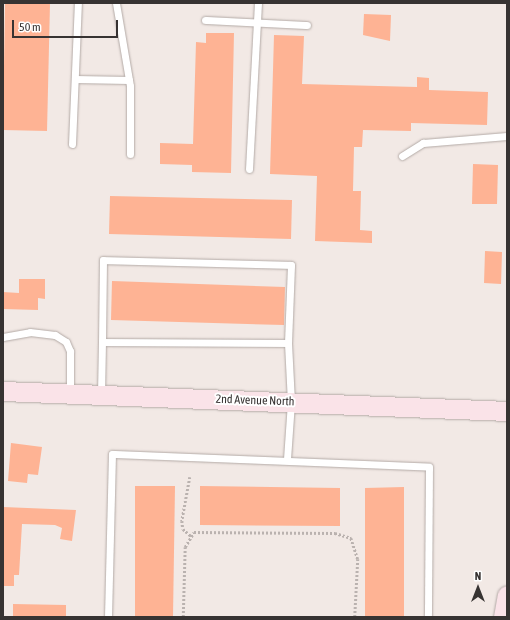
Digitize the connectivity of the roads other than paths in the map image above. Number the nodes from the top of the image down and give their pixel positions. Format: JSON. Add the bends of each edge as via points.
{"nodes":[{"id":1,"x":78,"y":3,"type":"edge"},
{"id":2,"x":116,"y":3,"type":"edge"},
{"id":3,"x":258,"y":3,"type":"edge"},
{"id":4,"x":205,"y":20,"type":"dead end"},
{"id":5,"x":257,"y":24,"type":"junction"},
{"id":6,"x":308,"y":25,"type":"dead end"},
{"id":7,"x":75,"y":79,"type":"junction"},
{"id":8,"x":129,"y":80,"type":"junction"},
{"id":9,"x":507,"y":136,"type":"edge"},
{"id":10,"x":72,"y":144,"type":"dead end"},
{"id":11,"x":130,"y":154,"type":"dead end"},
{"id":12,"x":402,"y":156,"type":"dead end"},
{"id":13,"x":249,"y":169,"type":"dead end"},
{"id":14,"x":3,"y":337,"type":"edge"},
{"id":15,"x":102,"y":342,"type":"junction"},
{"id":16,"x":288,"y":343,"type":"junction"},
{"id":17,"x":3,"y":391,"type":"edge"},
{"id":18,"x":70,"y":394,"type":"junction"},
{"id":19,"x":101,"y":395,"type":"junction"},
{"id":20,"x":291,"y":402,"type":"junction"},
{"id":21,"x":507,"y":411,"type":"edge"},
{"id":22,"x":287,"y":459,"type":"junction"},
{"id":23,"x":507,"y":595,"type":"edge"},
{"id":24,"x":108,"y":617,"type":"edge"},
{"id":25,"x":428,"y":617,"type":"edge"},
{"id":26,"x":503,"y":617,"type":"edge"}],
"edges":[{"from":1,"to":7,"type":"lane"},
{"from":2,"to":8,"type":"lane"},
{"from":3,"to":5,"type":"lane"},
{"from":4,"to":5,"type":"lane"},
{"from":5,"to":6,"type":"lane"},
{"from":5,"to":13,"type":"lane"},
{"from":7,"to":8,"type":"lane"},
{"from":7,"to":10,"type":"lane"},
{"from":8,"to":11,"type":"lane"},
{"from":9,"to":12,"type":"lane","via":[[423,143]]},
{"from":14,"to":18,"type":"lane","via":[[30,332],[55,335],[66,342],[70,351]]},
{"from":15,"to":16,"type":"lane"},
{"from":15,"to":16,"type":"lane","via":[[103,260],[291,265]]},
{"from":15,"to":19,"type":"lane"},
{"from":16,"to":20,"type":"lane"},
{"from":17,"to":18,"type":"street","name":"2nd Avenue North"},
{"from":18,"to":19,"type":"street","name":"2nd Avenue North"},
{"from":19,"to":20,"type":"street","name":"2nd Avenue North"},
{"from":20,"to":21,"type":"street","name":"2nd Avenue North"},
{"from":20,"to":22,"type":"lane"},
{"from":22,"to":24,"type":"lane","via":[[112,454]]},
{"from":22,"to":25,"type":"lane","via":[[430,467]]},
{"from":23,"to":26,"type":"street"}]}
